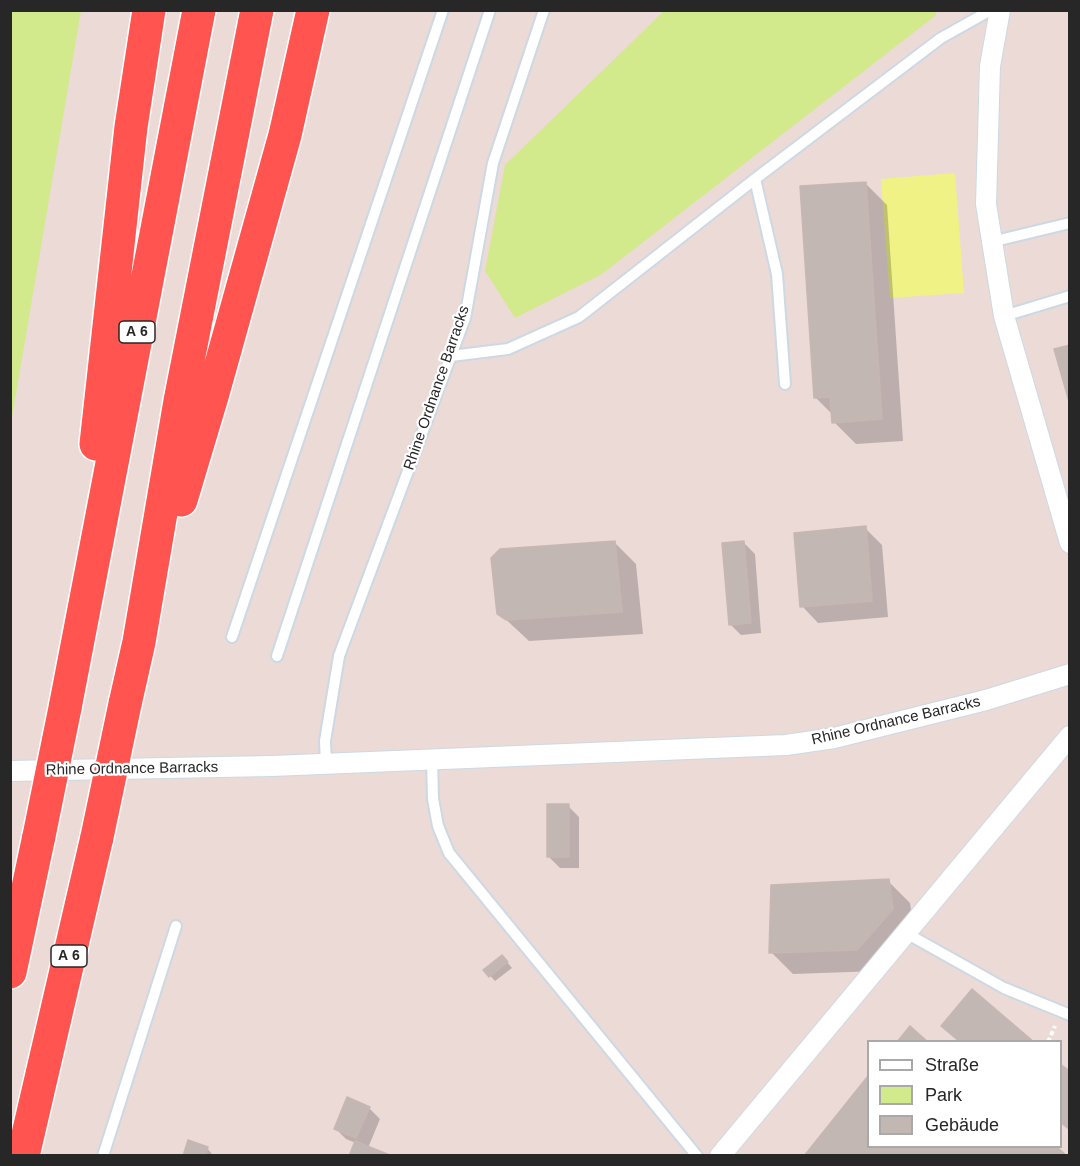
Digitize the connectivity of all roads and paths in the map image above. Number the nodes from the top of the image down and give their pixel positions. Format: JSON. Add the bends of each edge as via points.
{"nodes":[{"id":1,"x":149,"y":10,"type":"edge"},
{"id":2,"x":199,"y":10,"type":"edge"},
{"id":3,"x":256,"y":10,"type":"edge"},
{"id":4,"x":313,"y":10,"type":"edge"},
{"id":5,"x":442,"y":10,"type":"edge"},
{"id":6,"x":490,"y":10,"type":"edge"},
{"id":7,"x":544,"y":10,"type":"edge"},
{"id":8,"x":991,"y":10,"type":"edge"},
{"id":9,"x":1000,"y":10,"type":"edge"},
{"id":10,"x":755,"y":179,"type":"junction"},
{"id":11,"x":1070,"y":224,"type":"edge"},
{"id":12,"x":991,"y":242,"type":"junction"},
{"id":13,"x":1070,"y":296,"type":"edge"},
{"id":14,"x":1004,"y":316,"type":"junction"},
{"id":15,"x":451,"y":356,"type":"junction"},
{"id":16,"x":785,"y":384,"type":"dead end"},
{"id":17,"x":1070,"y":543,"type":"edge"},
{"id":18,"x":232,"y":637,"type":"dead end"},
{"id":19,"x":139,"y":642,"type":"junction"},
{"id":20,"x":76,"y":654,"type":"junction"},
{"id":21,"x":277,"y":656,"type":"dead end"},
{"id":22,"x":1070,"y":674,"type":"edge"},
{"id":23,"x":1070,"y":736,"type":"edge"},
{"id":24,"x":432,"y":758,"type":"junction"},
{"id":25,"x":326,"y":763,"type":"junction"},
{"id":26,"x":10,"y":771,"type":"edge"},
{"id":27,"x":176,"y":926,"type":"dead end"},
{"id":28,"x":906,"y":933,"type":"junction"},
{"id":29,"x":10,"y":972,"type":"edge"},
{"id":30,"x":1070,"y":1015,"type":"edge"},
{"id":31,"x":23,"y":1155,"type":"edge"},
{"id":32,"x":103,"y":1155,"type":"edge"},
{"id":33,"x":698,"y":1155,"type":"edge"},
{"id":34,"x":720,"y":1155,"type":"edge"}],
"edges":[{"from":1,"to":20,"type":"highway","number":"A 6","via":[[128,151]]},
{"from":2,"to":20,"type":"highway","number":"A 6"},
{"from":3,"to":19,"type":"highway","number":"A 6","via":[[180,401]]},
{"from":4,"to":19,"type":"highway","via":[[285,135]]},
{"from":5,"to":18,"type":"lane"},
{"from":6,"to":21,"type":"lane"},
{"from":7,"to":15,"type":"lane","name":"Rhine Ordnance Barracks","via":[[493,162],[465,318]]},
{"from":8,"to":10,"type":"lane","via":[[941,38]]},
{"from":9,"to":12,"type":"street","via":[[990,66],[986,204]]},
{"from":10,"to":15,"type":"lane","via":[[579,317],[508,349]]},
{"from":10,"to":16,"type":"lane","via":[[777,274]]},
{"from":11,"to":12,"type":"lane"},
{"from":12,"to":14,"type":"street"},
{"from":13,"to":14,"type":"lane"},
{"from":14,"to":17,"type":"street"},
{"from":15,"to":25,"type":"lane","name":"Rhine Ordnance Barracks","via":[[339,656],[325,741]]},
{"from":19,"to":31,"type":"highway","number":"A 6","bridge":true},
{"from":20,"to":29,"type":"highway","number":"A 6","bridge":true},
{"from":22,"to":24,"type":"street","name":"Rhine Ordnance Barracks","via":[[986,700],[825,740],[786,745]]},
{"from":23,"to":28,"type":"street"},
{"from":24,"to":25,"type":"street","name":"Rhine Ordnance Barracks"},
{"from":24,"to":33,"type":"lane","via":[[433,799],[449,853]]},
{"from":25,"to":26,"type":"street","name":"Rhine Ordnance Barracks"},
{"from":27,"to":32,"type":"lane"},
{"from":28,"to":30,"type":"lane","via":[[1004,988]]},
{"from":28,"to":34,"type":"street"}]}
